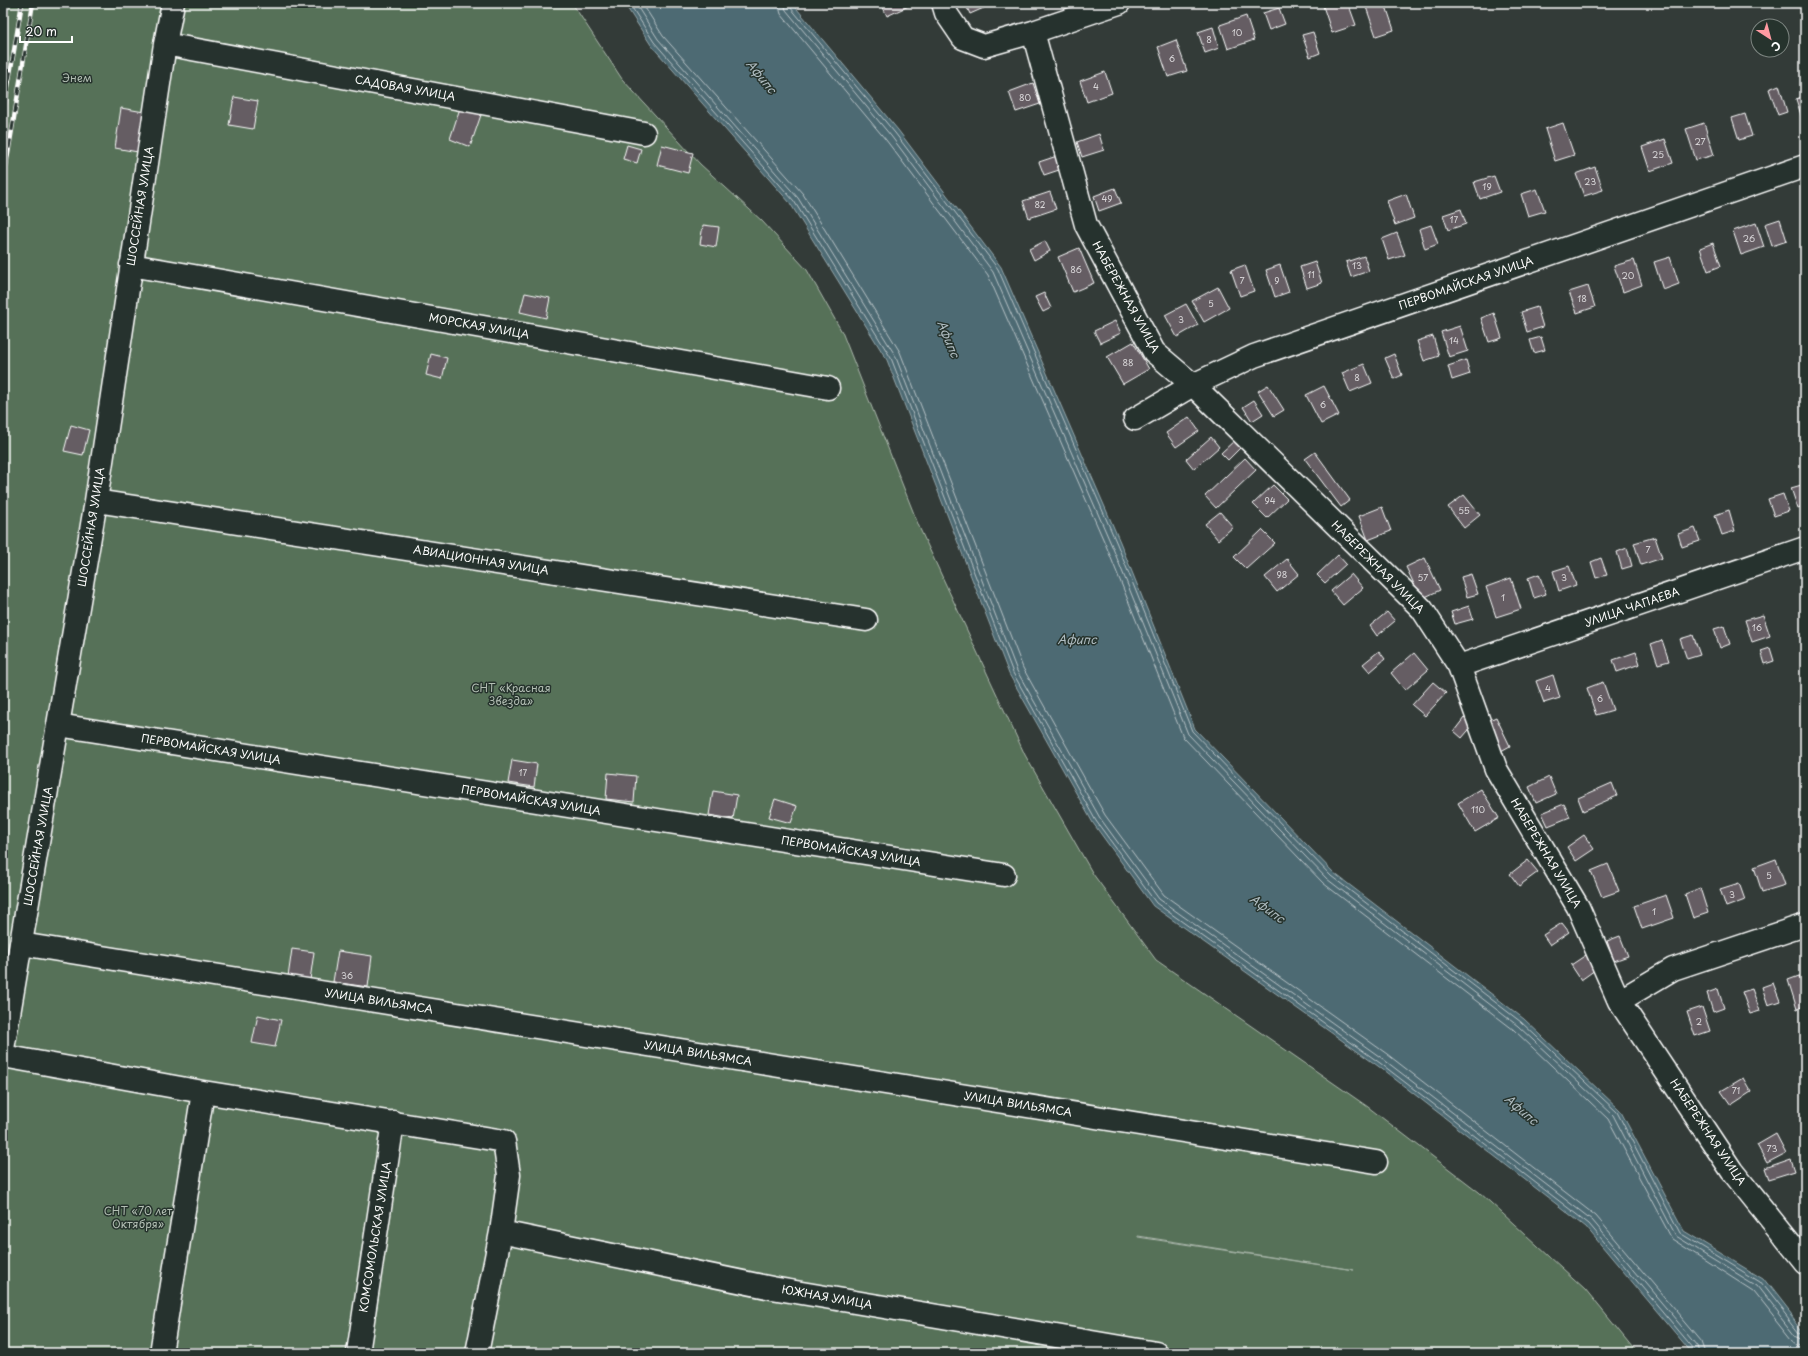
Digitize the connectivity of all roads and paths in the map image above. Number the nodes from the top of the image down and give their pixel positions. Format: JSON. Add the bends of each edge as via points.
{"nodes":[{"id":1,"x":173,"y":3,"type":"edge"},
{"id":2,"x":943,"y":3,"type":"edge"},
{"id":3,"x":1108,"y":5,"type":"edge"},
{"id":4,"x":1033,"y":32,"type":"junction"},
{"id":5,"x":165,"y":44,"type":"junction"},
{"id":6,"x":644,"y":132,"type":"dead end"},
{"id":7,"x":1805,"y":166,"type":"edge"},
{"id":8,"x":131,"y":265,"type":"junction"},
{"id":9,"x":1192,"y":385,"type":"junction"},
{"id":10,"x":828,"y":388,"type":"dead end"},
{"id":11,"x":1135,"y":419,"type":"dead end"},
{"id":12,"x":96,"y":501,"type":"junction"},
{"id":13,"x":1805,"y":548,"type":"edge"},
{"id":14,"x":866,"y":620,"type":"dead end"},
{"id":15,"x":1459,"y":666,"type":"junction"},
{"id":16,"x":58,"y":725,"type":"junction"},
{"id":17,"x":1004,"y":875,"type":"dead end"},
{"id":18,"x":1805,"y":925,"type":"edge"},
{"id":19,"x":21,"y":944,"type":"junction"},
{"id":20,"x":1619,"y":1001,"type":"junction"},
{"id":21,"x":3,"y":1049,"type":"edge"},
{"id":22,"x":3,"y":1056,"type":"edge"},
{"id":23,"x":203,"y":1094,"type":"junction"},
{"id":24,"x":393,"y":1122,"type":"junction"},
{"id":25,"x":1376,"y":1162,"type":"dead end"},
{"id":26,"x":501,"y":1232,"type":"junction"},
{"id":27,"x":1805,"y":1262,"type":"edge"},
{"id":28,"x":161,"y":1353,"type":"edge"},
{"id":29,"x":358,"y":1353,"type":"edge"},
{"id":30,"x":477,"y":1353,"type":"edge"},
{"id":31,"x":1156,"y":1353,"type":"edge"}],
"edges":[{"from":1,"to":5,"type":"street","name":"ШОССЕЙНАЯ УЛИЦА"},
{"from":2,"to":4,"type":"street","via":[[946,13],[962,38],[984,46]]},
{"from":3,"to":4,"type":"street"},
{"from":4,"to":9,"type":"street","name":"НАБЕРЕЖНАЯ УЛИЦА","via":[[1086,225],[1154,352]]},
{"from":5,"to":6,"type":"street","name":"САДОВАЯ УЛИЦА"},
{"from":5,"to":8,"type":"street","name":"ШОССЕЙНАЯ УЛИЦА"},
{"from":7,"to":9,"type":"street","name":"ПЕРВОМАЙСКАЯ УЛИЦА","via":[[1254,356]]},
{"from":8,"to":10,"type":"street","name":"МОРСКАЯ УЛИЦА"},
{"from":8,"to":12,"type":"street","name":"ШОССЕЙНАЯ УЛИЦА"},
{"from":9,"to":11,"type":"street","name":"ПЕРВОМАЙСКАЯ УЛИЦА"},
{"from":9,"to":15,"type":"street","name":"НАБЕРЕЖНАЯ УЛИЦА","via":[[1422,609]]},
{"from":12,"to":14,"type":"street","name":"АВИАЦИОННАЯ УЛИЦА"},
{"from":12,"to":16,"type":"street","name":"ШОССЕЙНАЯ УЛИЦА"},
{"from":13,"to":15,"type":"street","name":"УЛИЦА ЧАПАЕВА"},
{"from":15,"to":20,"type":"street","name":"НАБЕРЕЖНАЯ УЛИЦА","via":[[1496,769],[1578,907]]},
{"from":16,"to":17,"type":"street","name":"ПЕРВОМАЙСКАЯ УЛИЦА"},
{"from":16,"to":19,"type":"street","name":"ШОССЕЙНАЯ УЛИЦА"},
{"from":18,"to":20,"type":"street","via":[[1673,969]]},
{"from":19,"to":21,"type":"street","name":"ШОССЕЙНАЯ УЛИЦА"},
{"from":19,"to":25,"type":"street","name":"УЛИЦА ВИЛЬЯМСА"},
{"from":20,"to":27,"type":"street","name":"НАБЕРЕЖНАЯ УЛИЦА","via":[[1732,1171]]},
{"from":22,"to":23,"type":"street"},
{"from":23,"to":24,"type":"street"},
{"from":23,"to":28,"type":"street"},
{"from":24,"to":26,"type":"street","via":[[504,1141],[509,1175]]},
{"from":24,"to":29,"type":"street","name":"КОМСОМОЛЬСКАЯ УЛИЦА"},
{"from":26,"to":30,"type":"street"},
{"from":26,"to":31,"type":"street","name":"ЮЖНАЯ УЛИЦА","via":[[772,1288]]}]}
